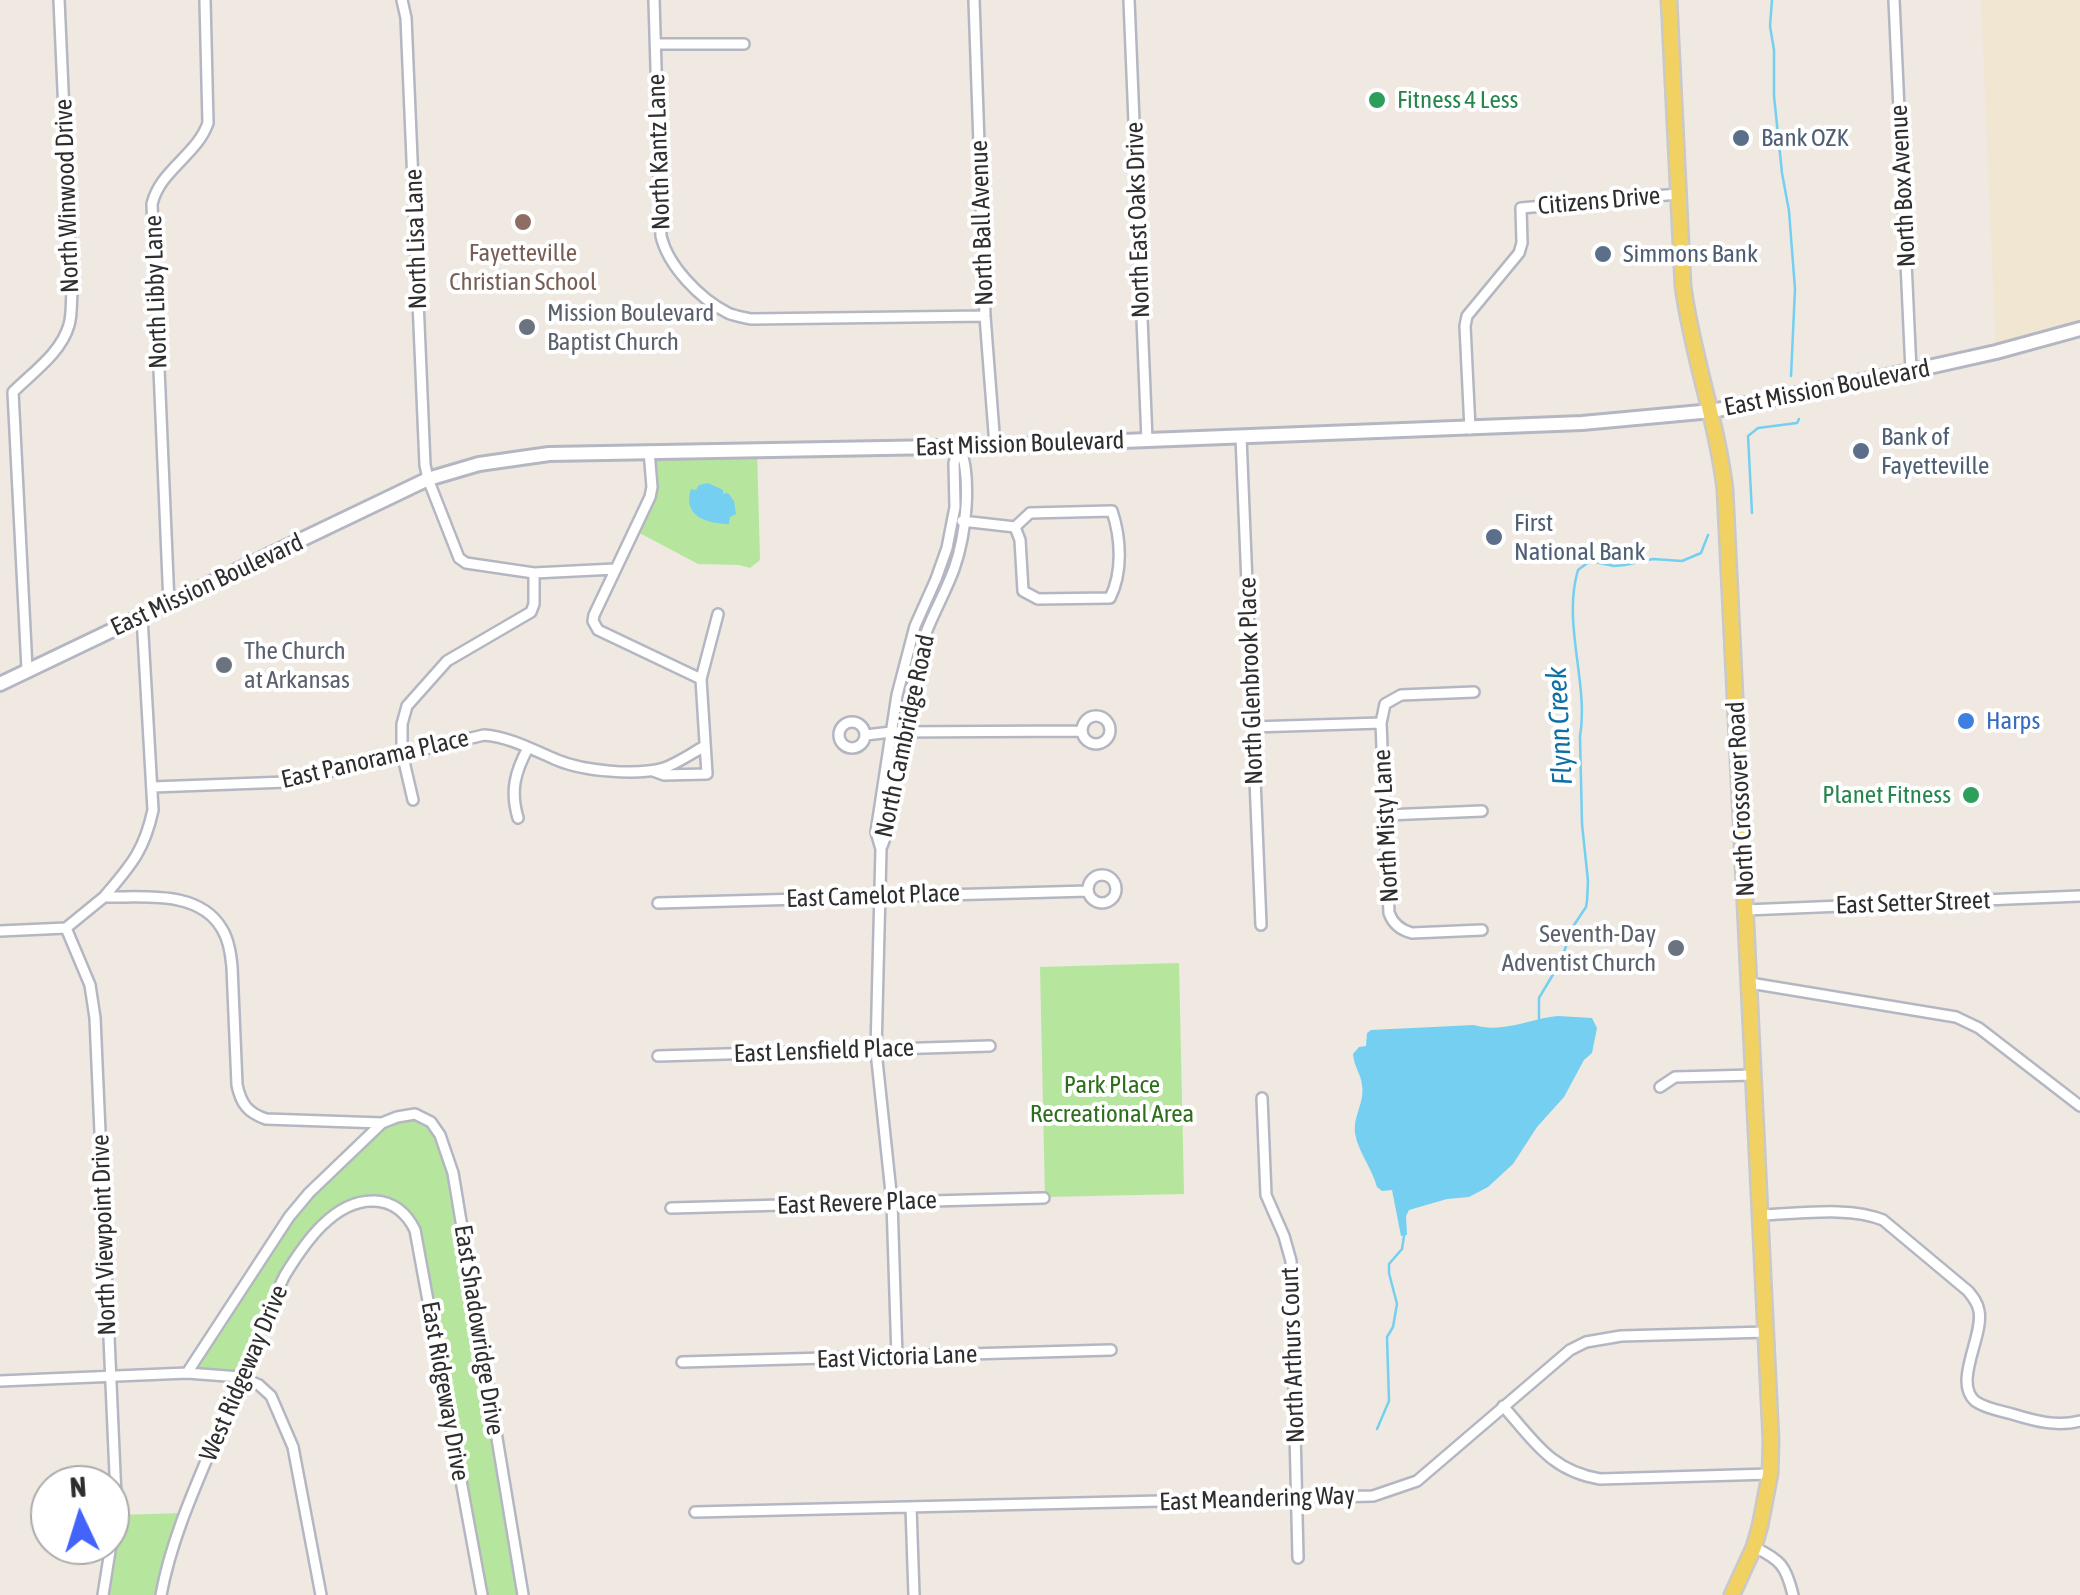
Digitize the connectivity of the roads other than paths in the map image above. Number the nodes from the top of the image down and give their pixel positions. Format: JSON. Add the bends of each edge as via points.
{"nodes":[{"id":1,"x":59,"y":0,"type":"edge"},
{"id":2,"x":204,"y":0,"type":"edge"},
{"id":3,"x":402,"y":0,"type":"edge"},
{"id":4,"x":654,"y":0,"type":"edge"},
{"id":5,"x":974,"y":0,"type":"edge"},
{"id":6,"x":1129,"y":0,"type":"edge"},
{"id":7,"x":1669,"y":0,"type":"edge"},
{"id":8,"x":1894,"y":0,"type":"edge"},
{"id":9,"x":656,"y":44,"type":"junction"},
{"id":10,"x":744,"y":44,"type":"dead end"},
{"id":11,"x":1678,"y":194,"type":"junction"},
{"id":12,"x":985,"y":316,"type":"junction"},
{"id":13,"x":2080,"y":330,"type":"edge"},
{"id":14,"x":1912,"y":372,"type":"junction"},
{"id":15,"x":0,"y":392,"type":"edge"},
{"id":16,"x":13,"y":392,"type":"junction"},
{"id":17,"x":1712,"y":411,"type":"junction"},
{"id":18,"x":1470,"y":429,"type":"junction"},
{"id":19,"x":1242,"y":437,"type":"junction"},
{"id":20,"x":1147,"y":440,"type":"junction"},
{"id":21,"x":960,"y":446,"type":"junction"},
{"id":22,"x":995,"y":446,"type":"junction"},
{"id":23,"x":649,"y":451,"type":"junction"},
{"id":24,"x":428,"y":479,"type":"junction"},
{"id":25,"x":959,"y":520,"type":"junction"},
{"id":26,"x":1015,"y":527,"type":"junction"},
{"id":27,"x":616,"y":569,"type":"junction"},
{"id":28,"x":534,"y":573,"type":"junction"},
{"id":29,"x":169,"y":604,"type":"junction"},
{"id":30,"x":718,"y":614,"type":"dead end"},
{"id":31,"x":142,"y":616,"type":"junction"},
{"id":32,"x":27,"y":669,"type":"junction"},
{"id":33,"x":701,"y":679,"type":"junction"},
{"id":34,"x":0,"y":684,"type":"edge"},
{"id":35,"x":1474,"y":692,"type":"dead end"},
{"id":36,"x":1381,"y":724,"type":"junction"},
{"id":37,"x":1253,"y":727,"type":"junction"},
{"id":38,"x":1080,"y":731,"type":"dead end"},
{"id":39,"x":897,"y":732,"type":"junction"},
{"id":40,"x":866,"y":735,"type":"dead end"},
{"id":41,"x":704,"y":746,"type":"junction"},
{"id":42,"x":528,"y":748,"type":"junction"},
{"id":43,"x":402,"y":753,"type":"junction"},
{"id":44,"x":650,"y":770,"type":"junction"},
{"id":45,"x":154,"y":787,"type":"junction"},
{"id":46,"x":412,"y":800,"type":"dead end"},
{"id":47,"x":1482,"y":811,"type":"dead end"},
{"id":48,"x":1386,"y":814,"type":"junction"},
{"id":49,"x":518,"y":818,"type":"dead end"},
{"id":50,"x":1088,"y":891,"type":"dead end"},
{"id":51,"x":879,"y":896,"type":"junction"},
{"id":52,"x":2080,"y":896,"type":"edge"},
{"id":53,"x":104,"y":897,"type":"junction"},
{"id":54,"x":658,"y":904,"type":"dead end"},
{"id":55,"x":1746,"y":910,"type":"junction"},
{"id":56,"x":1261,"y":925,"type":"dead end"},
{"id":57,"x":66,"y":928,"type":"junction"},
{"id":58,"x":1482,"y":930,"type":"dead end"},
{"id":59,"x":0,"y":931,"type":"edge"},
{"id":60,"x":1750,"y":983,"type":"junction"},
{"id":61,"x":990,"y":1046,"type":"dead end"},
{"id":62,"x":876,"y":1051,"type":"junction"},
{"id":63,"x":658,"y":1056,"type":"dead end"},
{"id":64,"x":1754,"y":1075,"type":"junction"},
{"id":65,"x":1660,"y":1087,"type":"dead end"},
{"id":66,"x":1262,"y":1098,"type":"dead end"},
{"id":67,"x":2080,"y":1106,"type":"edge"},
{"id":68,"x":382,"y":1124,"type":"junction"},
{"id":69,"x":1044,"y":1198,"type":"dead end"},
{"id":70,"x":384,"y":1201,"type":"joint"},
{"id":71,"x":892,"y":1202,"type":"junction"},
{"id":72,"x":671,"y":1208,"type":"dead end"},
{"id":73,"x":1761,"y":1215,"type":"junction"},
{"id":74,"x":1767,"y":1332,"type":"junction"},
{"id":75,"x":1112,"y":1350,"type":"dead end"},
{"id":76,"x":897,"y":1357,"type":"junction"},
{"id":77,"x":682,"y":1362,"type":"dead end"},
{"id":78,"x":187,"y":1373,"type":"junction"},
{"id":79,"x":110,"y":1376,"type":"junction"},
{"id":80,"x":240,"y":1377,"type":"junction"},
{"id":81,"x":0,"y":1381,"type":"edge"},
{"id":82,"x":1503,"y":1406,"type":"junction"},
{"id":83,"x":2080,"y":1421,"type":"edge"},
{"id":84,"x":1770,"y":1474,"type":"junction"},
{"id":85,"x":1297,"y":1500,"type":"junction"},
{"id":86,"x":911,"y":1507,"type":"junction"},
{"id":87,"x":695,"y":1512,"type":"dead end"},
{"id":88,"x":1754,"y":1547,"type":"junction"},
{"id":89,"x":1298,"y":1558,"type":"dead end"},
{"id":90,"x":104,"y":1595,"type":"edge"},
{"id":91,"x":161,"y":1595,"type":"edge"},
{"id":92,"x":321,"y":1595,"type":"edge"},
{"id":93,"x":482,"y":1595,"type":"edge"},
{"id":94,"x":523,"y":1595,"type":"edge"},
{"id":95,"x":914,"y":1595,"type":"edge"},
{"id":96,"x":1732,"y":1595,"type":"edge"},
{"id":97,"x":1793,"y":1595,"type":"edge"}],
"edges":[{"from":1,"to":16,"type":"street","name":"North Winwood Drive","via":[[70,322],[62,342]]},
{"from":2,"to":29,"type":"street","name":"North Libby Lane","via":[[208,123],[152,204]]},
{"from":3,"to":24,"type":"street","name":"North Lisa Lane"},
{"from":4,"to":9,"type":"street","name":"North Kantz Lane"},
{"from":5,"to":12,"type":"street","name":"North Ball Avenue"},
{"from":6,"to":20,"type":"street","name":"North East Oaks Drive"},
{"from":7,"to":11,"type":"main road","name":"North Crossover Road"},
{"from":8,"to":14,"type":"street","name":"North Box Avenue"},
{"from":9,"to":10,"type":"street"},
{"from":9,"to":12,"type":"street","name":"North Kantz Lane","via":[[661,236],[678,272],[708,299],[750,319]]},
{"from":11,"to":17,"type":"main road","name":"North Crossover Road","via":[[1688,314]]},
{"from":11,"to":18,"type":"street","name":"Citizens Drive","via":[[1521,208],[1519,252],[1465,326]]},
{"from":12,"to":22,"type":"street","name":"North Ball Avenue"},
{"from":13,"to":14,"type":"main road","name":"East Mission Boulevard"},
{"from":14,"to":17,"type":"main road","name":"East Mission Boulevard"},
{"from":15,"to":16,"type":"street"},
{"from":16,"to":32,"type":"street"},
{"from":17,"to":18,"type":"main road","name":"East Mission Boulevard"},
{"from":17,"to":55,"type":"main road","name":"North Crossover Road","via":[[1726,490]]},
{"from":18,"to":19,"type":"main road","name":"East Mission Boulevard"},
{"from":19,"to":20,"type":"main road","name":"East Mission Boulevard"},
{"from":19,"to":37,"type":"street","name":"North Glenbrook Place"},
{"from":20,"to":22,"type":"main road","name":"East Mission Boulevard"},
{"from":21,"to":22,"type":"main road","name":"East Mission Boulevard"},
{"from":21,"to":23,"type":"main road","name":"East Mission Boulevard"},
{"from":21,"to":25,"type":"street","name":"North Cambridge Road","via":[[954,463]]},
{"from":23,"to":24,"type":"main road","name":"East Mission Boulevard","via":[[524,456]]},
{"from":23,"to":27,"type":"street","via":[[650,496]]},
{"from":24,"to":28,"type":"street","name":"North Lisa Lane","via":[[459,558]]},
{"from":24,"to":29,"type":"main road","name":"East Mission Boulevard"},
{"from":25,"to":26,"type":"street"},
{"from":25,"to":39,"type":"street","name":"North Cambridge Road","via":[[905,660]]},
{"from":26,"to":26,"type":"street","via":[[1030,513],[1112,511],[1119,581],[1110,598],[1038,599],[1023,591]]},
{"from":27,"to":28,"type":"street"},
{"from":27,"to":33,"type":"street","via":[[594,626]]},
{"from":28,"to":43,"type":"street","via":[[531,612],[447,661],[407,706]]},
{"from":29,"to":31,"type":"main road","name":"East Mission Boulevard"},
{"from":30,"to":33,"type":"street"},
{"from":31,"to":32,"type":"main road","name":"East Mission Boulevard"},
{"from":31,"to":45,"type":"street"},
{"from":32,"to":34,"type":"main road","name":"East Mission Boulevard"},
{"from":33,"to":41,"type":"street"},
{"from":35,"to":36,"type":"street","via":[[1392,698]]},
{"from":36,"to":37,"type":"street"},
{"from":36,"to":48,"type":"street","name":"North Misty Lane"},
{"from":37,"to":56,"type":"street","name":"North Glenbrook Place"},
{"from":38,"to":39,"type":"street"},
{"from":39,"to":40,"type":"street"},
{"from":39,"to":51,"type":"street","name":"North Cambridge Road","via":[[876,832]]},
{"from":41,"to":44,"type":"street","name":"East Panorama Place"},
{"from":41,"to":44,"type":"street","name":"East Panorama Place","via":[[707,774]]},
{"from":42,"to":43,"type":"street","name":"East Panorama Place","via":[[484,735]]},
{"from":42,"to":44,"type":"street","name":"East Panorama Place","via":[[578,768]]},
{"from":42,"to":49,"type":"street","via":[[514,782]]},
{"from":43,"to":45,"type":"street","name":"East Panorama Place","via":[[286,782]]},
{"from":43,"to":46,"type":"street"},
{"from":45,"to":53,"type":"street","via":[[144,845]]},
{"from":47,"to":48,"type":"street"},
{"from":48,"to":58,"type":"street","name":"North Misty Lane","via":[[1389,913],[1397,926],[1412,933]]},
{"from":50,"to":51,"type":"street","name":"East Camelot Place"},
{"from":51,"to":54,"type":"street","name":"East Camelot Place"},
{"from":51,"to":62,"type":"street","name":"North Cambridge Road"},
{"from":52,"to":55,"type":"street","name":"East Setter Street"},
{"from":53,"to":57,"type":"street"},
{"from":53,"to":68,"type":"street","via":[[187,902],[222,928],[232,967],[237,1085],[254,1115]]},
{"from":55,"to":60,"type":"main road","name":"North Crossover Road"},
{"from":57,"to":59,"type":"street"},
{"from":57,"to":79,"type":"street","name":"North Viewpoint Drive","via":[[90,984],[96,1018]]},
{"from":60,"to":64,"type":"main road","name":"North Crossover Road"},
{"from":60,"to":67,"type":"street","via":[[1956,1017]]},
{"from":61,"to":62,"type":"street","name":"East Lensfield Place"},
{"from":62,"to":63,"type":"street","name":"East Lensfield Place"},
{"from":62,"to":71,"type":"street","name":"North Cambridge Road"},
{"from":64,"to":65,"type":"street","via":[[1676,1076]]},
{"from":64,"to":73,"type":"main road","name":"North Crossover Road"},
{"from":66,"to":85,"type":"street","name":"North Arthurs Court","via":[[1266,1195],[1292,1261]]},
{"from":68,"to":78,"type":"street","via":[[289,1217]]},
{"from":68,"to":94,"type":"street","name":"East Shadowridge Drive","via":[[415,1114],[431,1122],[447,1152]]},
{"from":69,"to":71,"type":"street","name":"East Revere Place"},
{"from":70,"to":80,"type":"street","name":"West Ridgeway Drive","via":[[348,1206],[312,1237],[285,1276]]},
{"from":70,"to":93,"type":"street","name":"East Ridgeway Drive","via":[[410,1219],[418,1240]]},
{"from":71,"to":72,"type":"street","name":"East Revere Place"},
{"from":71,"to":76,"type":"street","name":"North Cambridge Road"},
{"from":73,"to":74,"type":"main road","name":"North Crossover Road"},
{"from":73,"to":83,"type":"street","via":[[1855,1213],[1884,1220],[1976,1301],[1980,1324],[1967,1381],[1974,1400],[2032,1420]]},
{"from":74,"to":82,"type":"street","name":"East Meandering Way","via":[[1586,1342]]},
{"from":74,"to":84,"type":"main road","name":"North Crossover Road"},
{"from":75,"to":76,"type":"street","name":"East Victoria Lane"},
{"from":76,"to":77,"type":"street","name":"East Victoria Lane"},
{"from":78,"to":79,"type":"street"},
{"from":78,"to":80,"type":"street"},
{"from":79,"to":81,"type":"street"},
{"from":79,"to":90,"type":"street","name":"North Viewpoint Drive","via":[[115,1515]]},
{"from":80,"to":91,"type":"street","name":"West Ridgeway Drive","via":[[172,1548]]},
{"from":80,"to":92,"type":"street","via":[[271,1396],[288,1433]]},
{"from":82,"to":84,"type":"street","via":[[1546,1456],[1585,1476]]},
{"from":82,"to":85,"type":"street","name":"East Meandering Way","via":[[1418,1481],[1372,1496]]},
{"from":84,"to":88,"type":"main road","name":"North Crossover Road"},
{"from":85,"to":86,"type":"street","name":"East Meandering Way"},
{"from":85,"to":89,"type":"street","name":"North Arthurs Court"},
{"from":86,"to":87,"type":"street","name":"East Meandering Way"},
{"from":86,"to":95,"type":"street"},
{"from":88,"to":96,"type":"main road","name":"North Crossover Road"},
{"from":88,"to":97,"type":"street","via":[[1787,1570]]}]}
